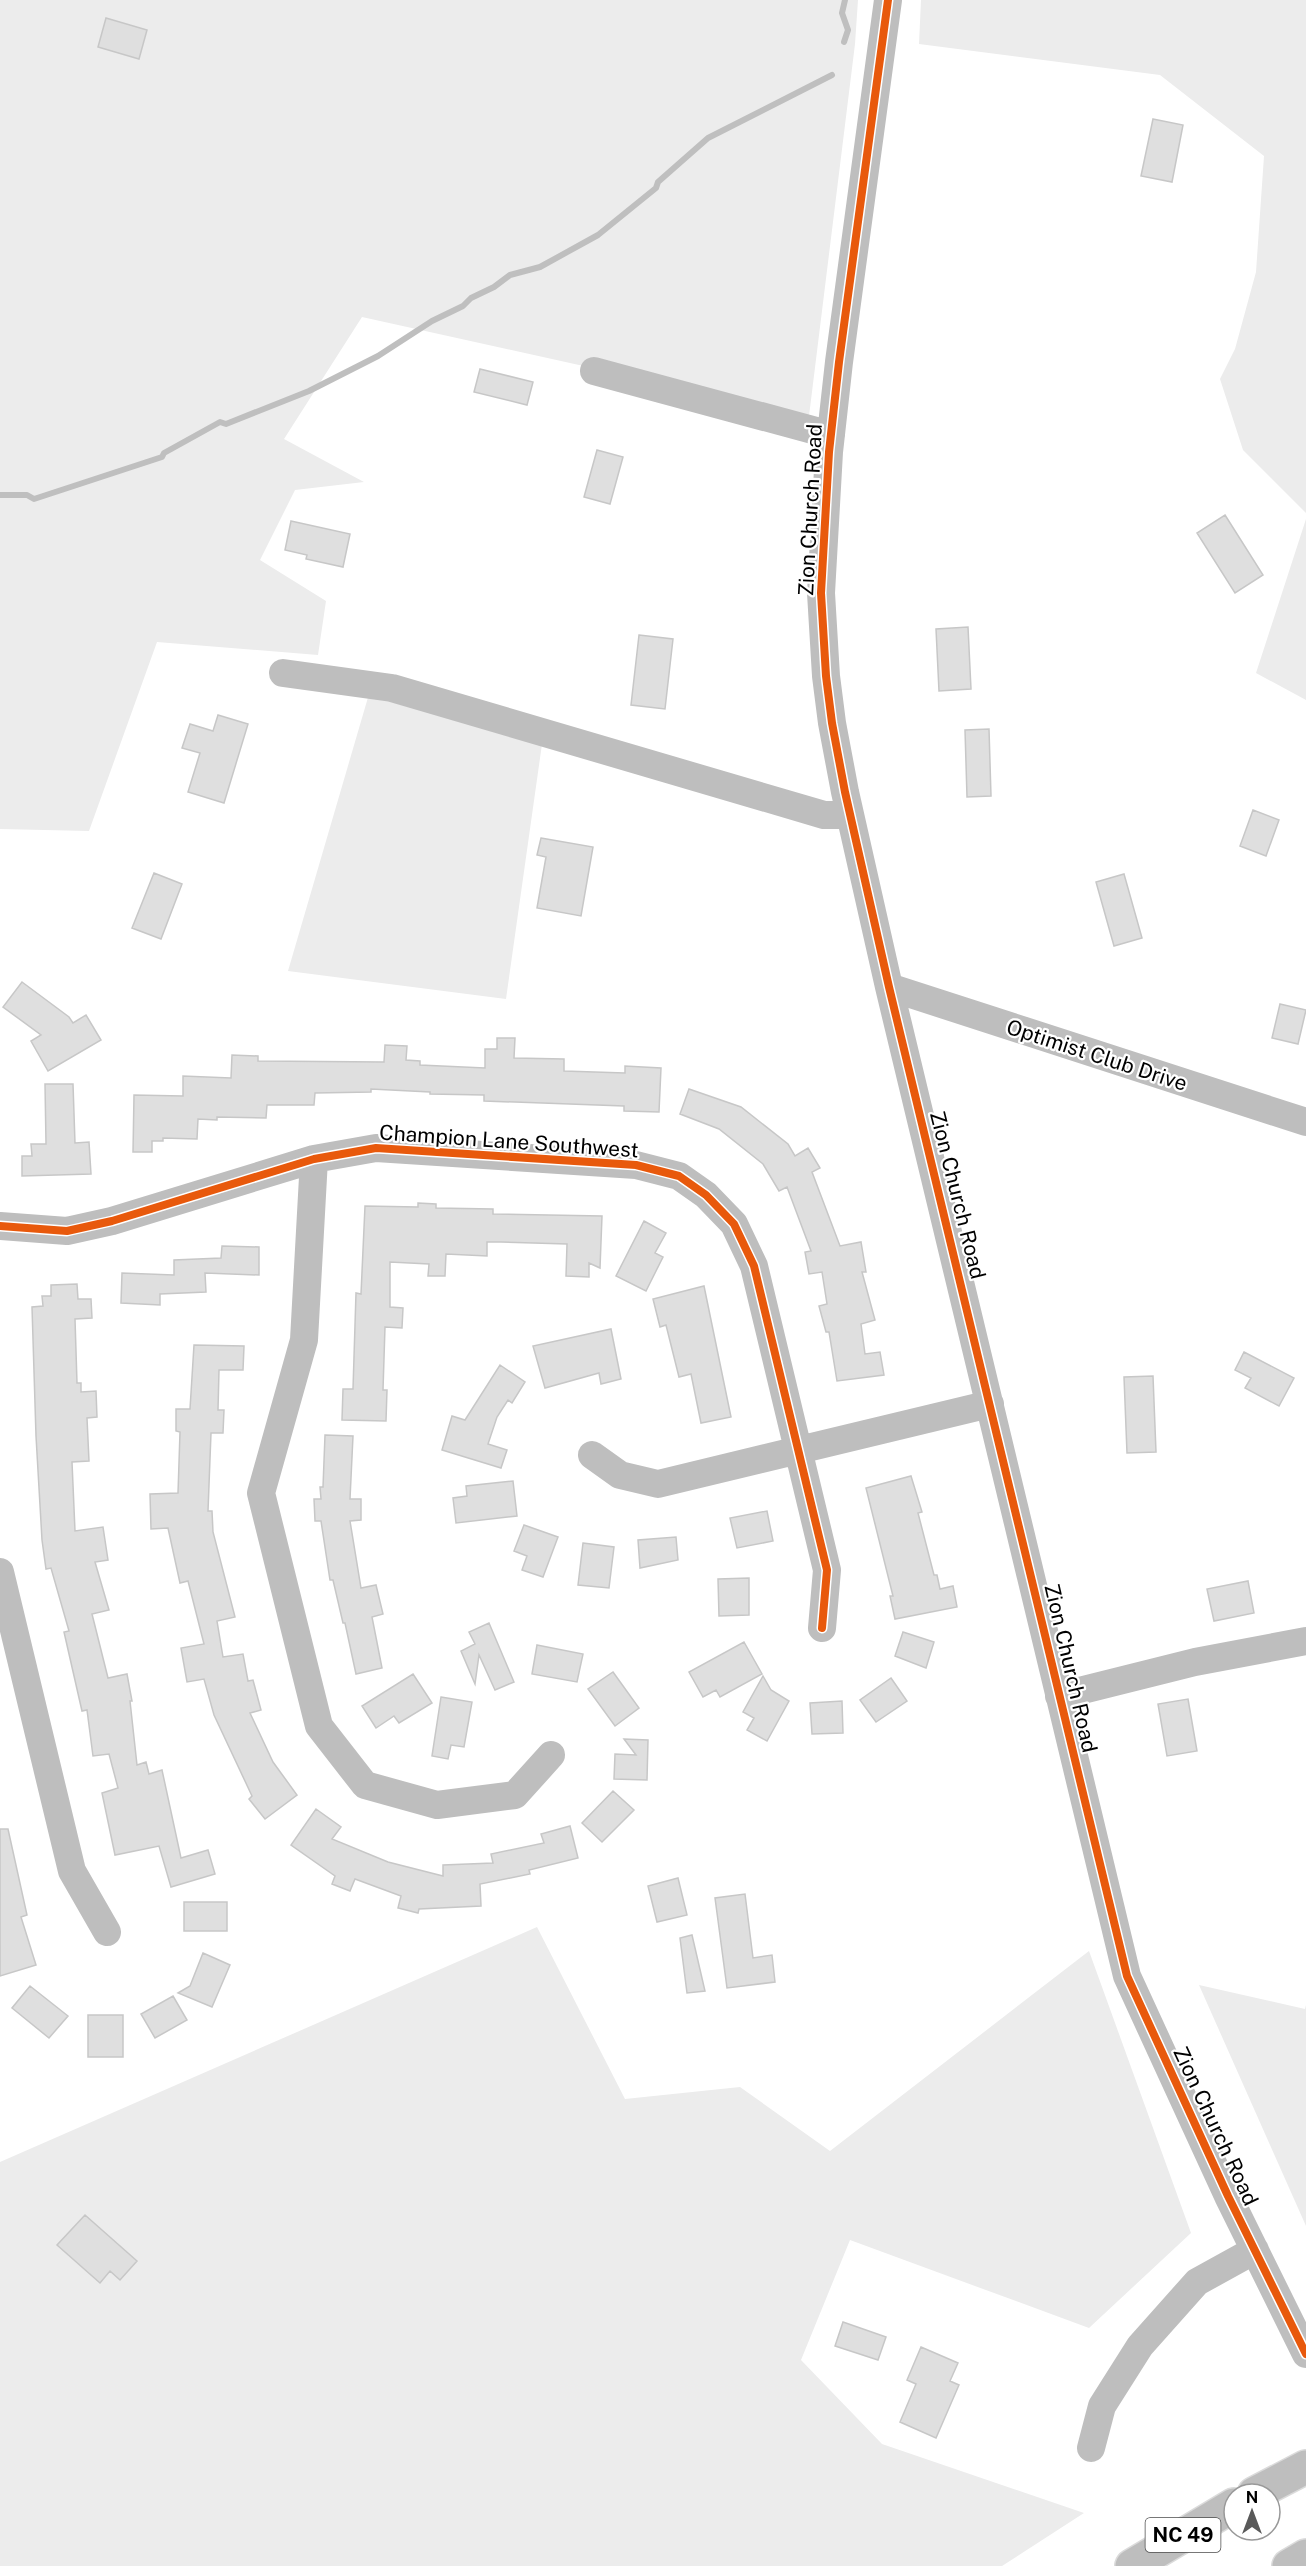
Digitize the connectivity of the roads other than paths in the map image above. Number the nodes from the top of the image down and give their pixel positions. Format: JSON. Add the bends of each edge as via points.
{"nodes":[{"id":1,"x":888,"y":0,"type":"edge"},
{"id":2,"x":594,"y":371,"type":"dead end"},
{"id":3,"x":831,"y":435,"type":"junction"},
{"id":4,"x":283,"y":673,"type":"dead end"},
{"id":5,"x":850,"y":815,"type":"junction"},
{"id":6,"x":889,"y":987,"type":"junction"},
{"id":7,"x":1306,"y":1122,"type":"edge"},
{"id":8,"x":314,"y":1159,"type":"junction"},
{"id":9,"x":0,"y":1226,"type":"edge"},
{"id":10,"x":990,"y":1404,"type":"junction"},
{"id":11,"x":798,"y":1450,"type":"junction"},
{"id":12,"x":591,"y":1455,"type":"dead end"},
{"id":13,"x":0,"y":1572,"type":"edge"},
{"id":14,"x":822,"y":1628,"type":"dead end"},
{"id":15,"x":1306,"y":1641,"type":"edge"},
{"id":16,"x":1059,"y":1696,"type":"junction"},
{"id":17,"x":551,"y":1755,"type":"dead end"},
{"id":18,"x":107,"y":1932,"type":"dead end"},
{"id":19,"x":1255,"y":2250,"type":"junction"},
{"id":20,"x":1306,"y":2354,"type":"edge"},
{"id":21,"x":1091,"y":2448,"type":"dead end"},
{"id":22,"x":1306,"y":2467,"type":"edge"},
{"id":23,"x":1277,"y":2482,"type":"edge"},
{"id":24,"x":1222,"y":2512,"type":"edge"},
{"id":25,"x":1306,"y":2556,"type":"edge"},
{"id":26,"x":1132,"y":2566,"type":"edge"},
{"id":27,"x":1289,"y":2566,"type":"edge"}],
"edges":[{"from":1,"to":3,"type":"street","name":"Zion Church Road"},
{"from":2,"to":3,"type":"street"},
{"from":3,"to":5,"type":"street","name":"Zion Church Road","via":[[821,593],[832,723]]},
{"from":4,"to":5,"type":"street","via":[[392,688],[824,815]]},
{"from":5,"to":6,"type":"street","name":"Zion Church Road"},
{"from":6,"to":7,"type":"street","name":"Optimist Club Drive"},
{"from":6,"to":10,"type":"street","name":"Zion Church Road"},
{"from":8,"to":9,"type":"street","name":"Champion Lane Southwest","via":[[67,1231]]},
{"from":8,"to":11,"type":"street","name":"Champion Lane Southwest","via":[[376,1148],[636,1165],[679,1176],[706,1195],[734,1224],[754,1266]]},
{"from":8,"to":17,"type":"street","via":[[304,1340],[261,1493],[319,1725],[365,1785],[437,1805],[515,1795]]},
{"from":10,"to":11,"type":"street"},
{"from":10,"to":16,"type":"street","name":"Zion Church Road"},
{"from":11,"to":12,"type":"street","via":[[658,1484],[620,1475]]},
{"from":11,"to":14,"type":"street","name":"Champion Lane Southwest","via":[[827,1570]]},
{"from":13,"to":18,"type":"street","via":[[72,1871]]},
{"from":15,"to":16,"type":"street","via":[[1195,1662]]},
{"from":16,"to":19,"type":"street","name":"Zion Church Road","via":[[1127,1976]]},
{"from":19,"to":20,"type":"street","name":"Zion Church Road"},
{"from":19,"to":21,"type":"street","via":[[1197,2282],[1140,2346],[1102,2406]]},
{"from":22,"to":23,"type":"highway"},
{"from":24,"to":26,"type":"highway","number":"NC 49"},
{"from":25,"to":27,"type":"highway"}]}
